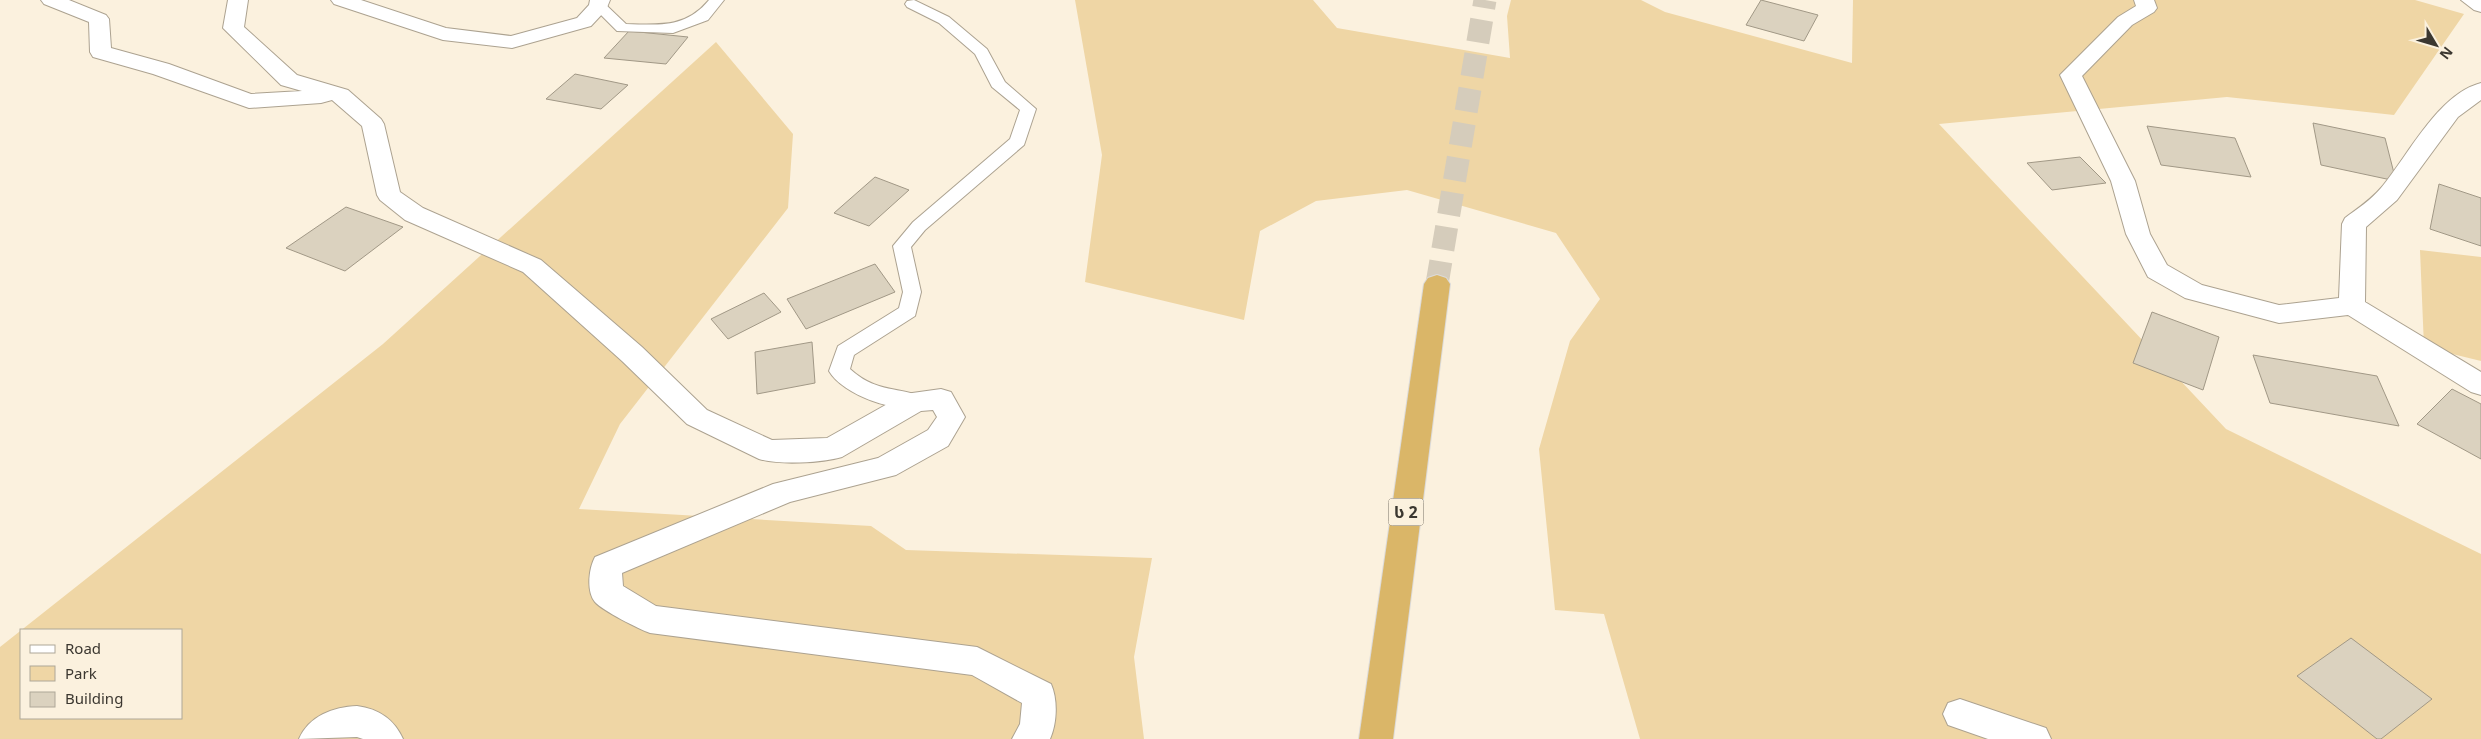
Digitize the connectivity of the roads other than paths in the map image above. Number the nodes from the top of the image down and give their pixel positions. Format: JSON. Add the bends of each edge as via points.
{"nodes":[{"id":1,"x":50,"y":0,"type":"edge"},
{"id":2,"x":238,"y":0,"type":"edge"},
{"id":3,"x":341,"y":0,"type":"edge"},
{"id":4,"x":717,"y":0,"type":"edge"},
{"id":5,"x":2144,"y":0,"type":"edge"},
{"id":6,"x":2472,"y":0,"type":"edge"},
{"id":7,"x":600,"y":3,"type":"edge"},
{"id":8,"x":912,"y":4,"type":"dead end"},
{"id":9,"x":2481,"y":6,"type":"edge"},
{"id":10,"x":2481,"y":90,"type":"edge"},
{"id":11,"x":340,"y":94,"type":"junction"},
{"id":12,"x":1437,"y":284,"type":"tunnel mouth"},
{"id":13,"x":2352,"y":306,"type":"junction"},
{"id":14,"x":2481,"y":385,"type":"edge"},
{"id":15,"x":915,"y":401,"type":"junction"},
{"id":16,"x":1960,"y":714,"type":"dead end"},
{"id":17,"x":316,"y":739,"type":"edge"},
{"id":18,"x":386,"y":739,"type":"edge"},
{"id":19,"x":1029,"y":739,"type":"edge"},
{"id":20,"x":1376,"y":739,"type":"edge"},
{"id":21,"x":2034,"y":739,"type":"edge"}],
"edges":[{"from":1,"to":11,"type":"street","via":[[99,18],[101,52],[249,100]]},
{"from":2,"to":11,"type":"street","via":[[233,28],[289,80]]},
{"from":3,"to":7,"type":"street","via":[[443,34],[512,42],[584,22]]},
{"from":4,"to":7,"type":"lane","via":[[704,17],[668,30],[622,28]]},
{"from":5,"to":13,"type":"street","via":[[2147,8],[2125,21],[2071,75],[2123,181],[2138,234],[2157,271],[2194,292],[2279,314]]},
{"from":6,"to":9,"type":"street"},
{"from":8,"to":15,"type":"lane","via":[[944,20],[982,52],[998,84],[1028,109],[1018,141],[919,226],[902,246],[912,292],[908,311],[845,352],[839,371],[854,386],[878,396]]},
{"from":10,"to":13,"type":"street","via":[[2450,112],[2388,196],[2354,224]]},
{"from":11,"to":15,"type":"street","via":[[373,124],[389,195],[414,214],[532,266],[632,354],[697,417],[768,451],[832,449]]},
{"from":12,"to":20,"type":"highway","number":"ს 2"},
{"from":13,"to":14,"type":"street"},
{"from":15,"to":19,"type":"street","via":[[941,399],[951,417],[938,438],[886,467],[784,492],[606,566],[607,593],[650,619],[977,661],[1039,695],[1037,730]]},
{"from":16,"to":21,"type":"street"},
{"from":17,"to":18,"type":"street","via":[[320,733],[344,721],[370,724]]}]}
